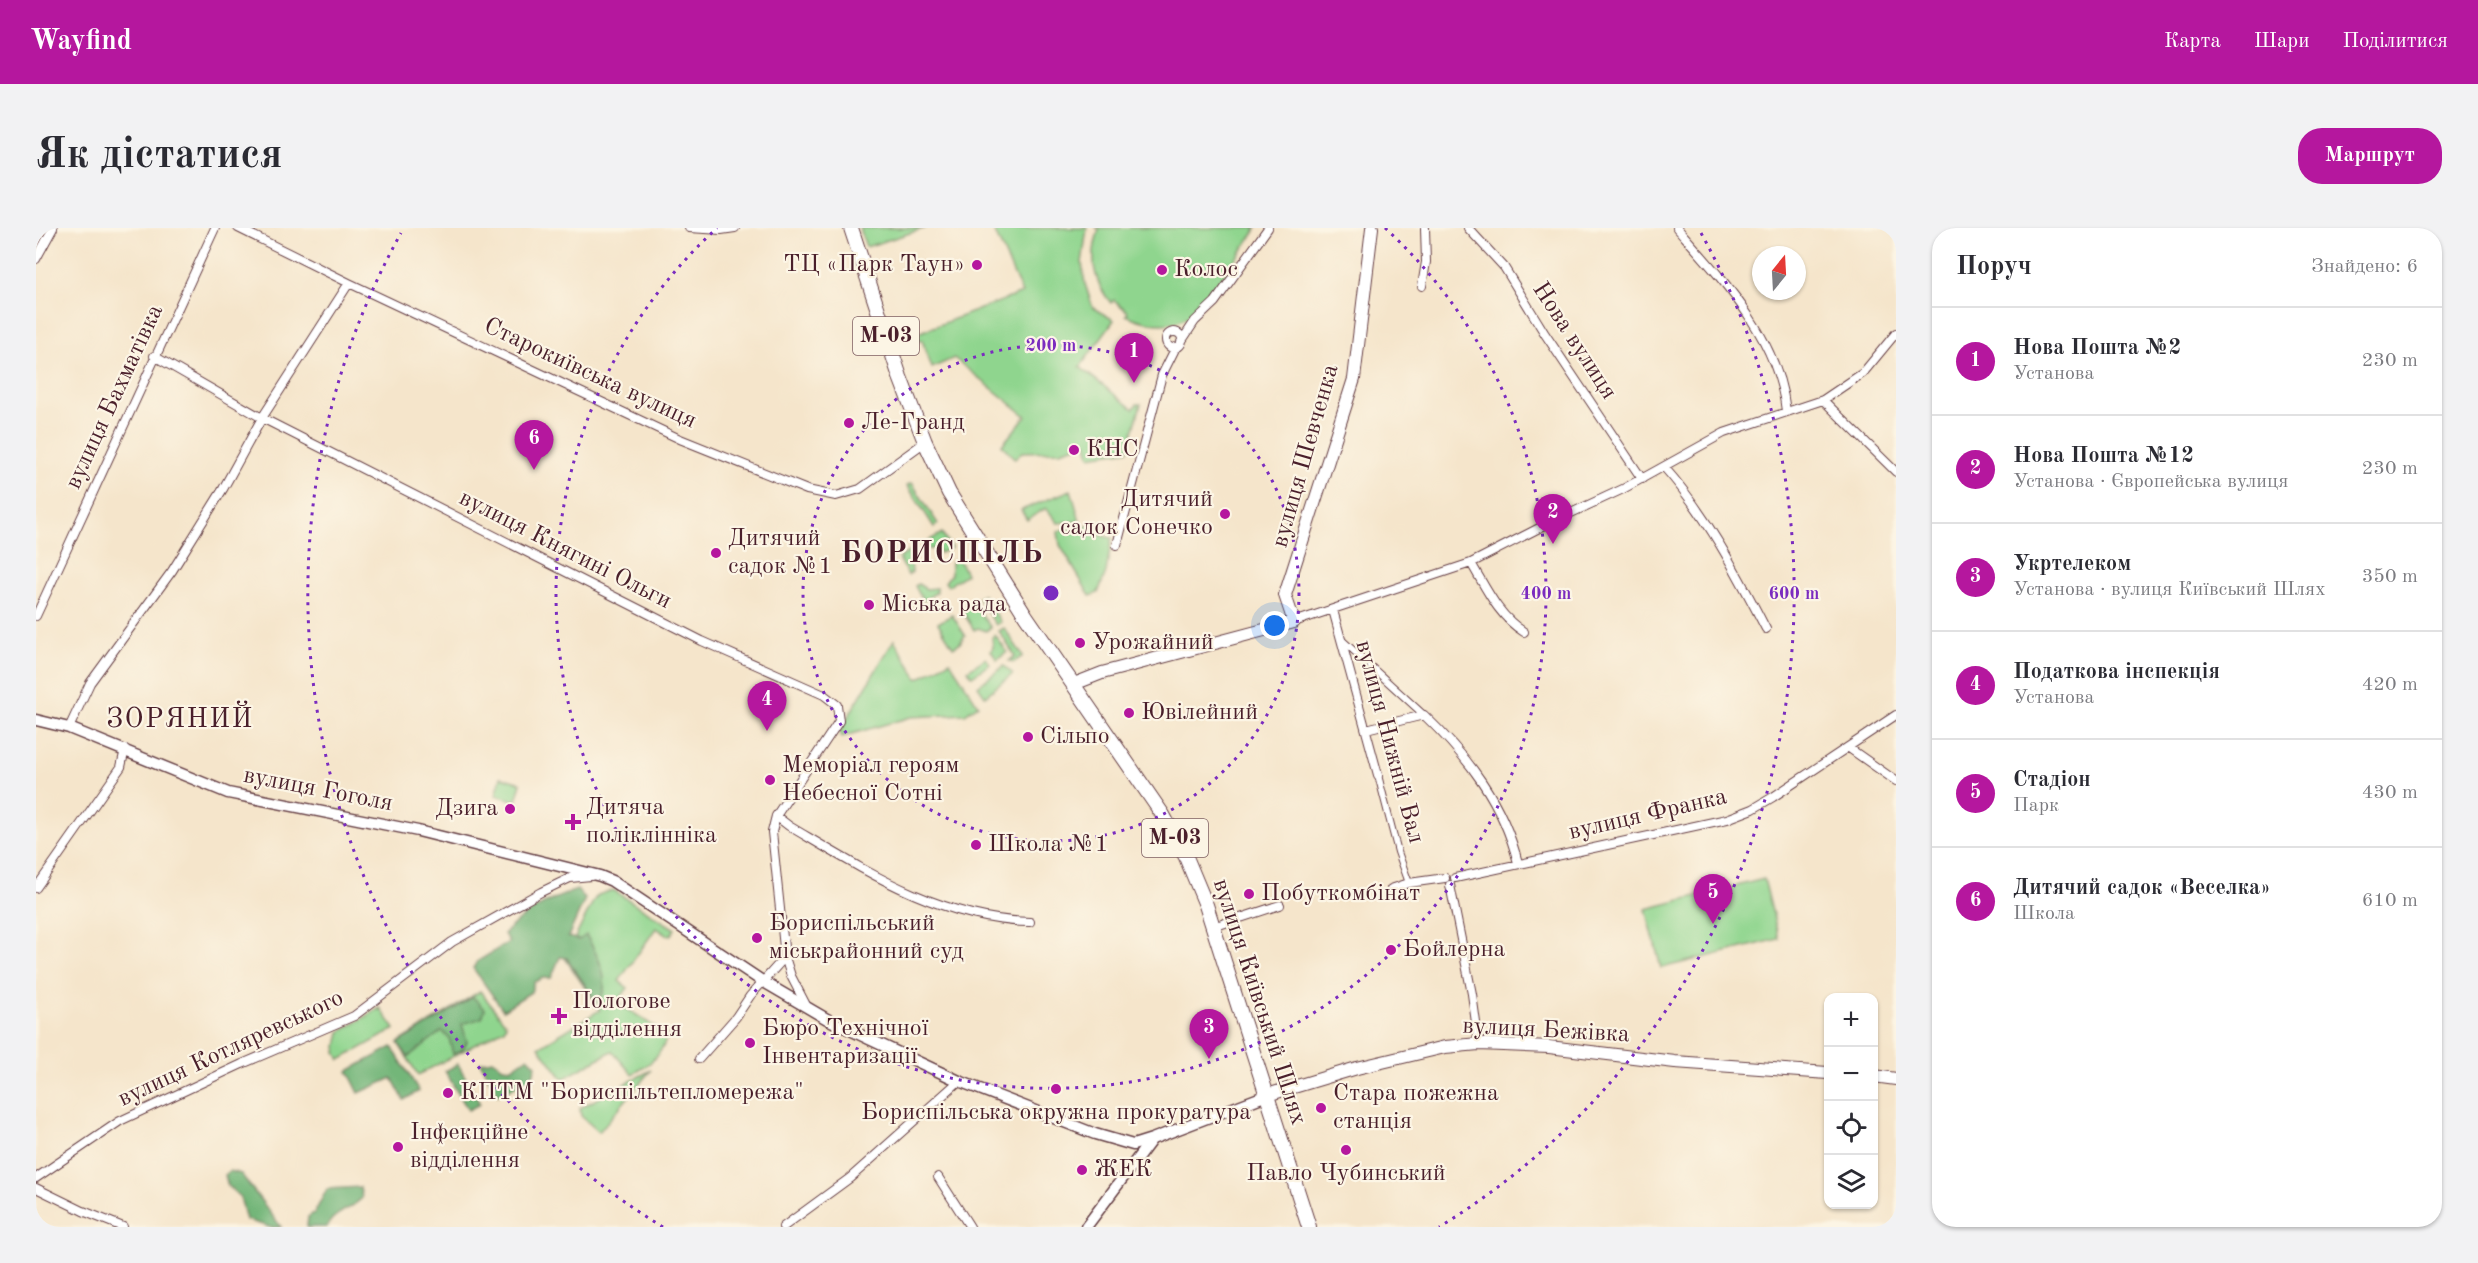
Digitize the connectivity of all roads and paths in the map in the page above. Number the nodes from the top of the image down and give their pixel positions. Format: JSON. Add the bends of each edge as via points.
{"nodes":[{"id":1,"x":53,"y":228,"type":"edge"},
{"id":2,"x":215,"y":228,"type":"edge"},
{"id":3,"x":238,"y":228,"type":"edge"},
{"id":4,"x":688,"y":228,"type":"edge"},
{"id":5,"x":735,"y":228,"type":"edge"},
{"id":6,"x":851,"y":228,"type":"edge"},
{"id":7,"x":1268,"y":228,"type":"edge"},
{"id":8,"x":1372,"y":228,"type":"edge"},
{"id":9,"x":1425,"y":228,"type":"edge"},
{"id":10,"x":1468,"y":228,"type":"edge"},
{"id":11,"x":1677,"y":228,"type":"edge"},
{"id":12,"x":36,"y":259,"type":"edge"},
{"id":13,"x":349,"y":283,"type":"junction"},
{"id":14,"x":1422,"y":286,"type":"dead end"},
{"id":15,"x":1195,"y":321,"type":"junction"},
{"id":16,"x":1173,"y":332,"type":"junction"},
{"id":17,"x":1896,"y":333,"type":"edge"},
{"id":18,"x":1175,"y":345,"type":"junction"},
{"id":19,"x":154,"y":356,"type":"junction"},
{"id":20,"x":1823,"y":400,"type":"junction"},
{"id":21,"x":1786,"y":411,"type":"junction"},
{"id":22,"x":262,"y":418,"type":"junction"},
{"id":23,"x":925,"y":442,"type":"junction"},
{"id":24,"x":1664,"y":467,"type":"junction"},
{"id":25,"x":1896,"y":472,"type":"edge"},
{"id":26,"x":1642,"y":479,"type":"junction"},
{"id":27,"x":1117,"y":545,"type":"dead end"},
{"id":28,"x":1471,"y":563,"type":"junction"},
{"id":29,"x":38,"y":606,"type":"edge"},
{"id":30,"x":1333,"y":609,"type":"junction"},
{"id":31,"x":36,"y":616,"type":"edge"},
{"id":32,"x":1294,"y":622,"type":"junction"},
{"id":33,"x":1766,"y":629,"type":"dead end"},
{"id":34,"x":1524,"y":632,"type":"dead end"},
{"id":35,"x":1341,"y":639,"type":"junction"},
{"id":36,"x":1074,"y":684,"type":"junction"},
{"id":37,"x":1424,"y":715,"type":"junction"},
{"id":38,"x":1896,"y":715,"type":"edge"},
{"id":39,"x":36,"y":720,"type":"edge"},
{"id":40,"x":69,"y":728,"type":"junction"},
{"id":41,"x":1366,"y":729,"type":"junction"},
{"id":42,"x":1849,"y":748,"type":"junction"},
{"id":43,"x":125,"y":750,"type":"junction"},
{"id":44,"x":1378,"y":775,"type":"joint"},
{"id":45,"x":1896,"y":781,"type":"edge"},
{"id":46,"x":776,"y":816,"type":"junction"},
{"id":47,"x":1518,"y":863,"type":"junction"},
{"id":48,"x":600,"y":876,"type":"junction"},
{"id":49,"x":1450,"y":881,"type":"junction"},
{"id":50,"x":1409,"y":884,"type":"junction"},
{"id":51,"x":36,"y":888,"type":"edge"},
{"id":52,"x":1391,"y":889,"type":"dead end"},
{"id":53,"x":1280,"y":905,"type":"dead end"},
{"id":54,"x":1030,"y":922,"type":"dead end"},
{"id":55,"x":1213,"y":927,"type":"junction"},
{"id":56,"x":785,"y":957,"type":"junction"},
{"id":57,"x":762,"y":981,"type":"junction"},
{"id":58,"x":806,"y":1005,"type":"junction"},
{"id":59,"x":1479,"y":1044,"type":"junction"},
{"id":60,"x":699,"y":1059,"type":"dead end"},
{"id":61,"x":1824,"y":1073,"type":"edge"},
{"id":62,"x":1878,"y":1077,"type":"edge"},
{"id":63,"x":1896,"y":1079,"type":"edge"},
{"id":64,"x":960,"y":1081,"type":"junction"},
{"id":65,"x":1267,"y":1095,"type":"junction"},
{"id":66,"x":1152,"y":1139,"type":"junction"},
{"id":67,"x":938,"y":1177,"type":"dead end"},
{"id":68,"x":36,"y":1178,"type":"edge"},
{"id":69,"x":36,"y":1188,"type":"edge"},
{"id":70,"x":117,"y":1226,"type":"edge"},
{"id":71,"x":783,"y":1227,"type":"edge"},
{"id":72,"x":970,"y":1227,"type":"edge"},
{"id":73,"x":1086,"y":1227,"type":"edge"},
{"id":74,"x":1309,"y":1227,"type":"edge"}],
"edges":[{"from":1,"to":12,"type":"street"},
{"from":2,"to":19,"type":"street","name":"вулиця Бахматівка"},
{"from":3,"to":13,"type":"street","name":"Старокиївська вулиця"},
{"from":4,"to":5,"type":"street"},
{"from":6,"to":23,"type":"highway","name":"вулиця Київський Шлях","number":"М-03"},
{"from":7,"to":15,"type":"street","via":[[1215,302]]},
{"from":8,"to":32,"type":"main road","name":"вулиця Шевченка","via":[[1353,379],[1285,595]]},
{"from":9,"to":14,"type":"street"},
{"from":10,"to":26,"type":"street","name":"Нова вулиця","via":[[1504,267]]},
{"from":11,"to":21,"type":"street","via":[[1735,294],[1765,344],[1784,390]]},
{"from":13,"to":22,"type":"street"},
{"from":13,"to":23,"type":"street","name":"Старокиївська вулиця","via":[[680,439],[807,490],[836,496],[860,489]]},
{"from":15,"to":16,"type":"street"},
{"from":15,"to":18,"type":"street"},
{"from":16,"to":18,"type":"street","via":[[1180,335]]},
{"from":16,"to":18,"type":"street","via":[[1167,337]]},
{"from":17,"to":20,"type":"street","via":[[1863,374]]},
{"from":18,"to":27,"type":"street","via":[[1162,375]]},
{"from":19,"to":22,"type":"street","name":"вулиця Княгині Ольги"},
{"from":19,"to":29,"type":"street","name":"вулиця Бахматівка"},
{"from":20,"to":21,"type":"street"},
{"from":20,"to":25,"type":"street"},
{"from":21,"to":24,"type":"street","via":[[1724,433]]},
{"from":22,"to":40,"type":"street","via":[[172,572],[90,683]]},
{"from":22,"to":46,"type":"street","name":"вулиця Княгині Ольги","via":[[702,641],[824,695],[837,705],[839,721]]},
{"from":23,"to":36,"type":"highway","name":"вулиця Київський Шлях","number":"М-03","via":[[977,539]]},
{"from":24,"to":26,"type":"street"},
{"from":24,"to":33,"type":"street","via":[[1701,516]]},
{"from":26,"to":28,"type":"street"},
{"from":28,"to":30,"type":"street"},
{"from":28,"to":34,"type":"street","via":[[1499,610],[1510,624]]},
{"from":29,"to":31,"type":"street","name":"вулиця Бахматівка"},
{"from":30,"to":32,"type":"street"},
{"from":30,"to":35,"type":"street","name":"вулиця Нижній Вал"},
{"from":32,"to":36,"type":"main road"},
{"from":35,"to":37,"type":"street"},
{"from":35,"to":41,"type":"street","name":"вулиця Нижній Вал"},
{"from":36,"to":55,"type":"highway","name":"вулиця Київський Шлях","number":"М-03","via":[[1163,815],[1186,857]]},
{"from":37,"to":41,"type":"street"},
{"from":37,"to":47,"type":"street","via":[[1456,746],[1492,797],[1512,837]]},
{"from":38,"to":42,"type":"street","name":"вулиця Франка"},
{"from":39,"to":40,"type":"street","name":"вулиця Гоголя"},
{"from":40,"to":43,"type":"street","name":"вулиця Гоголя"},
{"from":41,"to":44,"type":"street","name":"вулиця Нижній Вал"},
{"from":42,"to":45,"type":"street"},
{"from":42,"to":47,"type":"street","name":"вулиця Франка","via":[[1753,809],[1727,819]]},
{"from":43,"to":48,"type":"street","name":"вулиця Гоголя","via":[[228,794],[418,831]]},
{"from":43,"to":51,"type":"street","via":[[121,767]]},
{"from":44,"to":50,"type":"street","name":"вулиця Нижній Вал"},
{"from":46,"to":54,"type":"street","via":[[909,893],[987,918]]},
{"from":46,"to":56,"type":"street","via":[[772,832]]},
{"from":47,"to":49,"type":"street","name":"вулиця Франка"},
{"from":48,"to":57,"type":"street","name":"вулиця Гоголя"},
{"from":48,"to":68,"type":"street","name":"вулиця Котляревського","via":[[570,878],[541,892],[452,942],[354,1016],[120,1121]]},
{"from":49,"to":50,"type":"street","name":"вулиця Франка"},
{"from":49,"to":59,"type":"street"},
{"from":50,"to":52,"type":"street","name":"вулиця Франка"},
{"from":53,"to":55,"type":"street"},
{"from":55,"to":65,"type":"highway","name":"вулиця Київський Шлях","number":"М-03"},
{"from":56,"to":57,"type":"street"},
{"from":56,"to":58,"type":"street"},
{"from":57,"to":58,"type":"street","name":"вулиця Гоголя"},
{"from":57,"to":60,"type":"street"},
{"from":58,"to":64,"type":"street","name":"вулиця Гоголя"},
{"from":59,"to":61,"type":"main road","name":"вулиця Бежівка"},
{"from":59,"to":65,"type":"main road","name":"вулиця Бежівка","via":[[1435,1049]]},
{"from":62,"to":63,"type":"main road"},
{"from":64,"to":66,"type":"street","name":"вулиця Гоголя","via":[[1113,1141],[1133,1145]]},
{"from":64,"to":71,"type":"street","via":[[850,1178]]},
{"from":65,"to":66,"type":"street","name":"вулиця Гоголя"},
{"from":65,"to":74,"type":"highway","name":"вулиця Київський Шлях","number":"М-03"},
{"from":66,"to":73,"type":"street"},
{"from":67,"to":72,"type":"street"},
{"from":69,"to":70,"type":"street"}]}
